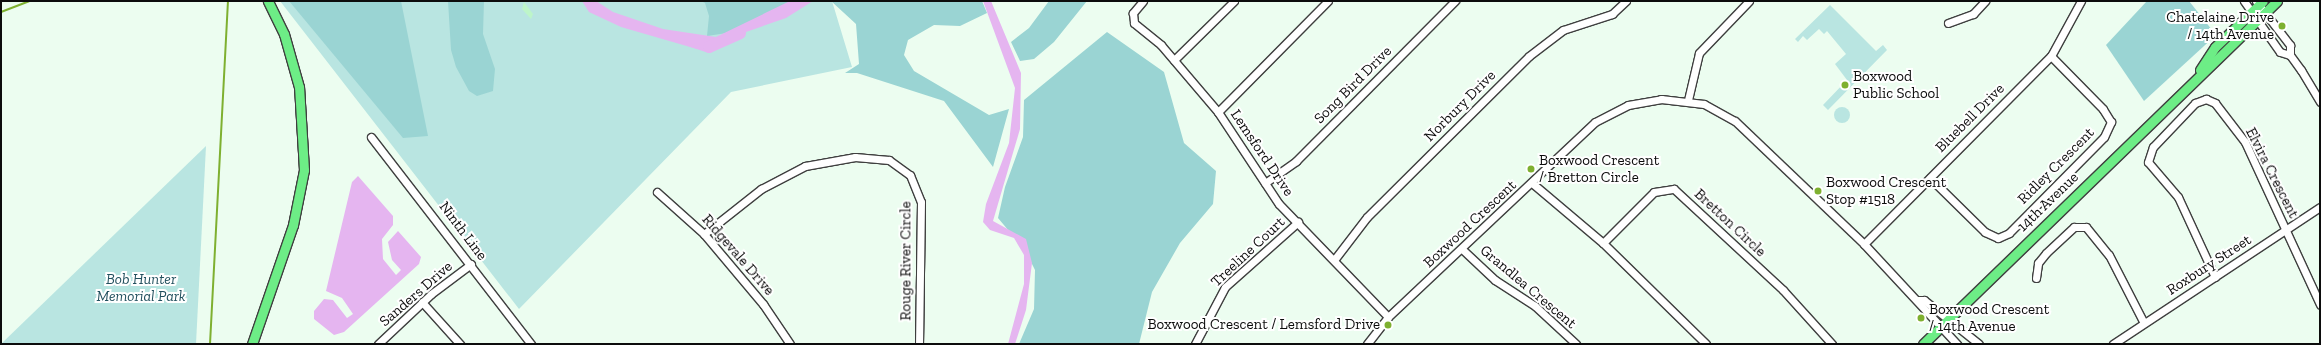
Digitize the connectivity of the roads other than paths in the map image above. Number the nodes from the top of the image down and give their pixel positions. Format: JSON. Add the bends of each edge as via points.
{"nodes":[{"id":1,"x":268,"y":1,"type":"edge"},
{"id":2,"x":1143,"y":1,"type":"edge"},
{"id":3,"x":1234,"y":1,"type":"edge"},
{"id":4,"x":1328,"y":1,"type":"edge"},
{"id":5,"x":1455,"y":1,"type":"edge"},
{"id":6,"x":1626,"y":1,"type":"edge"},
{"id":7,"x":1748,"y":1,"type":"edge"},
{"id":8,"x":1985,"y":1,"type":"edge"},
{"id":9,"x":2082,"y":1,"type":"edge"},
{"id":10,"x":2244,"y":1,"type":"edge"},
{"id":11,"x":2277,"y":1,"type":"edge"},
{"id":12,"x":2259,"y":2,"type":"edge"},
{"id":13,"x":2251,"y":12,"type":"junction"},
{"id":14,"x":2265,"y":13,"type":"junction"},
{"id":15,"x":2257,"y":20,"type":"junction"},
{"id":16,"x":1948,"y":23,"type":"dead end"},
{"id":17,"x":2290,"y":55,"type":"junction"},
{"id":18,"x":2051,"y":56,"type":"junction"},
{"id":19,"x":1174,"y":60,"type":"junction"},
{"id":20,"x":2193,"y":79,"type":"junction"},
{"id":21,"x":1688,"y":100,"type":"junction"},
{"id":22,"x":2320,"y":102,"type":"edge"},
{"id":23,"x":1218,"y":112,"type":"junction"},
{"id":24,"x":371,"y":137,"type":"dead end"},
{"id":25,"x":1930,"y":178,"type":"junction"},
{"id":26,"x":1265,"y":183,"type":"junction"},
{"id":27,"x":1532,"y":183,"type":"junction"},
{"id":28,"x":656,"y":192,"type":"dead end"},
{"id":29,"x":2320,"y":207,"type":"edge"},
{"id":30,"x":1298,"y":222,"type":"junction"},
{"id":31,"x":2286,"y":230,"type":"junction"},
{"id":32,"x":704,"y":234,"type":"junction"},
{"id":33,"x":1603,"y":243,"type":"junction"},
{"id":34,"x":1864,"y":244,"type":"junction"},
{"id":35,"x":1463,"y":250,"type":"junction"},
{"id":36,"x":1334,"y":260,"type":"junction"},
{"id":37,"x":471,"y":264,"type":"junction"},
{"id":38,"x":2215,"y":277,"type":"junction"},
{"id":39,"x":2036,"y":278,"type":"dead end"},
{"id":40,"x":1918,"y":300,"type":"junction"},
{"id":41,"x":422,"y":302,"type":"junction"},
{"id":42,"x":2320,"y":304,"type":"edge"},
{"id":43,"x":1388,"y":317,"type":"junction"},
{"id":44,"x":1948,"y":321,"type":"junction"},
{"id":45,"x":2144,"y":323,"type":"junction"},
{"id":46,"x":1941,"y":329,"type":"junction"},
{"id":47,"x":252,"y":344,"type":"edge"},
{"id":48,"x":378,"y":344,"type":"edge"},
{"id":49,"x":460,"y":344,"type":"edge"},
{"id":50,"x":531,"y":344,"type":"edge"},
{"id":51,"x":790,"y":344,"type":"edge"},
{"id":52,"x":919,"y":344,"type":"edge"},
{"id":53,"x":1195,"y":344,"type":"edge"},
{"id":54,"x":1367,"y":344,"type":"edge"},
{"id":55,"x":1576,"y":344,"type":"edge"},
{"id":56,"x":1706,"y":344,"type":"edge"},
{"id":57,"x":1832,"y":344,"type":"edge"},
{"id":58,"x":1923,"y":344,"type":"edge"},
{"id":59,"x":1957,"y":344,"type":"edge"},
{"id":60,"x":1979,"y":344,"type":"edge"},
{"id":61,"x":2113,"y":344,"type":"edge"}],
"edges":[{"from":1,"to":47,"type":"main road","via":[[284,34],[302,109],[304,170],[293,225]]},
{"from":2,"to":19,"type":"street","name":"Lemsford Drive","via":[[1133,13],[1134,24]]},
{"from":3,"to":19,"type":"street"},
{"from":4,"to":23,"type":"street"},
{"from":5,"to":26,"type":"street","name":"Song Bird Drive","via":[[1296,161]]},
{"from":6,"to":36,"type":"street","name":"Norbury Drive","via":[[1612,14],[1563,30],[1529,56],[1367,217]]},
{"from":7,"to":21,"type":"street","via":[[1699,53]]},
{"from":8,"to":16,"type":"street","via":[[1973,14]]},
{"from":9,"to":18,"type":"street","name":"Bluebell Drive"},
{"from":10,"to":13,"type":"street"},
{"from":11,"to":14,"type":"main road","name":"14th Avenue"},
{"from":12,"to":13,"type":"main road","name":"14th Avenue"},
{"from":12,"to":14,"type":"street"},
{"from":13,"to":15,"type":"street"},
{"from":13,"to":20,"type":"main road","name":"14th Avenue","via":[[2216,47]]},
{"from":14,"to":15,"type":"main road","name":"14th Avenue"},
{"from":14,"to":17,"type":"street","via":[[2290,45]]},
{"from":15,"to":17,"type":"street","via":[[2280,52]]},
{"from":15,"to":20,"type":"main road","name":"14th Avenue"},
{"from":17,"to":22,"type":"street"},
{"from":18,"to":25,"type":"street","name":"Bluebell Drive"},
{"from":18,"to":25,"type":"street","name":"Ridley Crescent","via":[[2094,99],[2111,122],[2110,129],[2009,233],[1998,238],[1985,232]]},
{"from":19,"to":23,"type":"street","name":"Lemsford Drive"},
{"from":20,"to":44,"type":"main road","name":"14th Avenue"},
{"from":21,"to":27,"type":"street","name":"Boxwood Crescent","via":[[1643,100],[1611,112],[1586,129]]},
{"from":21,"to":34,"type":"street","name":"Boxwood Crescent","via":[[1735,121]]},
{"from":23,"to":26,"type":"street","name":"Lemsford Drive"},
{"from":24,"to":37,"type":"street","name":"Ninth Line"},
{"from":25,"to":34,"type":"street","name":"Bluebell Drive"},
{"from":26,"to":30,"type":"street","name":"Lemsford Drive"},
{"from":27,"to":33,"type":"street"},
{"from":27,"to":35,"type":"street","name":"Boxwood Crescent"},
{"from":28,"to":32,"type":"street","name":"Ridgevale Drive"},
{"from":29,"to":31,"type":"street","name":"Roxbury Street"},
{"from":30,"to":36,"type":"street","name":"Lemsford Drive"},
{"from":30,"to":53,"type":"street","name":"Treeline Court","via":[[1225,288]]},
{"from":31,"to":38,"type":"street","name":"Roxbury Street"},
{"from":31,"to":38,"type":"street","name":"Elvira Crescent","via":[[2241,136],[2215,103],[2206,99],[2195,103],[2153,147],[2148,162],[2178,197]]},
{"from":31,"to":42,"type":"street"},
{"from":32,"to":51,"type":"street","name":"Ridgevale Drive","via":[[764,304]]},
{"from":32,"to":52,"type":"street","name":"Rouge River Circle","via":[[761,189],[805,166],[873,156],[902,167],[917,184],[921,202]]},
{"from":33,"to":56,"type":"street"},
{"from":33,"to":57,"type":"street","name":"Bretton Circle","via":[[1654,192],[1674,189],[1783,290]]},
{"from":34,"to":40,"type":"street","name":"Boxwood Crescent"},
{"from":35,"to":43,"type":"street","name":"Boxwood Crescent"},
{"from":35,"to":55,"type":"street","name":"Grandlea Crescent","via":[[1495,280],[1535,306]]},
{"from":36,"to":43,"type":"street","name":"Lemsford Drive"},
{"from":37,"to":41,"type":"street","name":"Sanders Drive"},
{"from":37,"to":50,"type":"street","name":"Ninth Line"},
{"from":38,"to":45,"type":"street","name":"Roxbury Street"},
{"from":39,"to":45,"type":"street","via":[[2038,263],[2046,253],[2074,227],[2086,227],[2109,255]]},
{"from":40,"to":44,"type":"street","name":"Boxwood Crescent","via":[[1924,300]]},
{"from":40,"to":46,"type":"street","name":"Boxwood Crescent","via":[[1919,306]]},
{"from":41,"to":48,"type":"street","name":"Sanders Drive"},
{"from":41,"to":49,"type":"street"},
{"from":43,"to":54,"type":"street","name":"Boxwood Crescent"},
{"from":44,"to":46,"type":"main road","name":"14th Avenue"},
{"from":44,"to":60,"type":"street"},
{"from":45,"to":61,"type":"street","name":"Roxbury Street"},
{"from":46,"to":58,"type":"main road","name":"14th Avenue"},
{"from":46,"to":59,"type":"street"}]}
